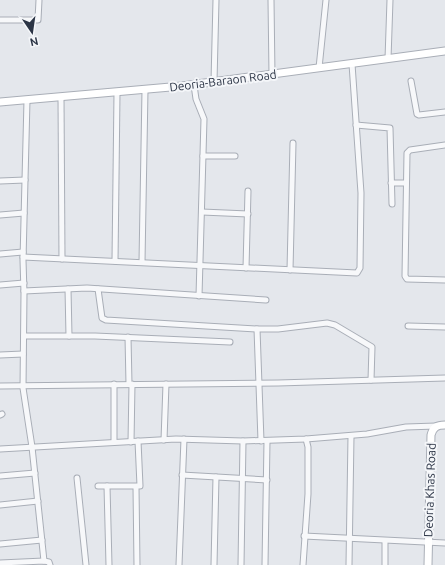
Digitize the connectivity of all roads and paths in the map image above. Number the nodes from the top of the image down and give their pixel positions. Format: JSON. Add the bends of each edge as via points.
{"nodes":[{"id":1,"x":39,"y":0,"type":"edge"},
{"id":2,"x":216,"y":0,"type":"edge"},
{"id":3,"x":271,"y":0,"type":"edge"},
{"id":4,"x":326,"y":0,"type":"edge"},
{"id":5,"x":390,"y":0,"type":"edge"},
{"id":6,"x":0,"y":20,"type":"edge"},
{"id":7,"x":445,"y":51,"type":"edge"},
{"id":8,"x":445,"y":56,"type":"edge"},
{"id":9,"x":388,"y":59,"type":"junction"},
{"id":10,"x":352,"y":64,"type":"junction"},
{"id":11,"x":319,"y":68,"type":"junction"},
{"id":12,"x":272,"y":75,"type":"junction"},
{"id":13,"x":412,"y":81,"type":"dead end"},
{"id":14,"x":214,"y":82,"type":"junction"},
{"id":15,"x":194,"y":85,"type":"junction"},
{"id":16,"x":144,"y":90,"type":"junction"},
{"id":17,"x":118,"y":93,"type":"junction"},
{"id":18,"x":61,"y":97,"type":"junction"},
{"id":19,"x":27,"y":100,"type":"junction"},
{"id":20,"x":0,"y":102,"type":"edge"},
{"id":21,"x":445,"y":112,"type":"edge"},
{"id":22,"x":356,"y":125,"type":"junction"},
{"id":23,"x":293,"y":143,"type":"dead end"},
{"id":24,"x":445,"y":145,"type":"edge"},
{"id":25,"x":203,"y":156,"type":"junction"},
{"id":26,"x":235,"y":156,"type":"dead end"},
{"id":27,"x":25,"y":180,"type":"junction"},
{"id":28,"x":0,"y":181,"type":"edge"},
{"id":29,"x":391,"y":183,"type":"junction"},
{"id":30,"x":406,"y":183,"type":"junction"},
{"id":31,"x":248,"y":191,"type":"dead end"},
{"id":32,"x":392,"y":204,"type":"dead end"},
{"id":33,"x":202,"y":212,"type":"junction"},
{"id":34,"x":24,"y":213,"type":"junction"},
{"id":35,"x":248,"y":214,"type":"junction"},
{"id":36,"x":0,"y":215,"type":"edge"},
{"id":37,"x":0,"y":254,"type":"edge"},
{"id":38,"x":23,"y":255,"type":"junction"},
{"id":39,"x":62,"y":259,"type":"junction"},
{"id":40,"x":114,"y":261,"type":"junction"},
{"id":41,"x":142,"y":262,"type":"junction"},
{"id":42,"x":200,"y":265,"type":"junction"},
{"id":43,"x":246,"y":268,"type":"junction"},
{"id":44,"x":290,"y":270,"type":"junction"},
{"id":45,"x":445,"y":280,"type":"edge"},
{"id":46,"x":24,"y":283,"type":"junction"},
{"id":47,"x":0,"y":285,"type":"edge"},
{"id":48,"x":98,"y":288,"type":"junction"},
{"id":49,"x":68,"y":289,"type":"junction"},
{"id":50,"x":24,"y":291,"type":"junction"},
{"id":51,"x":199,"y":296,"type":"junction"},
{"id":52,"x":266,"y":300,"type":"dead end"},
{"id":53,"x":408,"y":326,"type":"dead end"},
{"id":54,"x":445,"y":326,"type":"edge"},
{"id":55,"x":256,"y":329,"type":"junction"},
{"id":56,"x":24,"y":336,"type":"junction"},
{"id":57,"x":69,"y":336,"type":"junction"},
{"id":58,"x":128,"y":337,"type":"junction"},
{"id":59,"x":230,"y":342,"type":"dead end"},
{"id":60,"x":23,"y":354,"type":"junction"},
{"id":61,"x":0,"y":355,"type":"edge"},
{"id":62,"x":445,"y":378,"type":"edge"},
{"id":63,"x":371,"y":380,"type":"junction"},
{"id":64,"x":258,"y":383,"type":"junction"},
{"id":65,"x":114,"y":384,"type":"junction"},
{"id":66,"x":131,"y":384,"type":"junction"},
{"id":67,"x":166,"y":384,"type":"junction"},
{"id":68,"x":23,"y":385,"type":"junction"},
{"id":69,"x":0,"y":386,"type":"edge"},
{"id":70,"x":445,"y":425,"type":"edge"},
{"id":71,"x":436,"y":426,"type":"junction"},
{"id":72,"x":351,"y":436,"type":"junction"},
{"id":73,"x":184,"y":439,"type":"junction"},
{"id":74,"x":306,"y":439,"type":"junction"},
{"id":75,"x":164,"y":440,"type":"junction"},
{"id":76,"x":138,"y":441,"type":"junction"},
{"id":77,"x":244,"y":441,"type":"junction"},
{"id":78,"x":261,"y":441,"type":"junction"},
{"id":79,"x":267,"y":441,"type":"junction"},
{"id":80,"x":114,"y":442,"type":"junction"},
{"id":81,"x":131,"y":442,"type":"junction"},
{"id":82,"x":32,"y":447,"type":"junction"},
{"id":83,"x":0,"y":449,"type":"edge"},
{"id":84,"x":35,"y":473,"type":"junction"},
{"id":85,"x":182,"y":475,"type":"junction"},
{"id":86,"x":0,"y":476,"type":"edge"},
{"id":87,"x":216,"y":477,"type":"junction"},
{"id":88,"x":77,"y":478,"type":"dead end"},
{"id":89,"x":242,"y":478,"type":"junction"},
{"id":90,"x":267,"y":480,"type":"junction"},
{"id":91,"x":98,"y":486,"type":"dead end"},
{"id":92,"x":107,"y":486,"type":"junction"},
{"id":93,"x":136,"y":487,"type":"junction"},
{"id":94,"x":38,"y":501,"type":"junction"},
{"id":95,"x":0,"y":505,"type":"edge"},
{"id":96,"x":304,"y":536,"type":"junction"},
{"id":97,"x":350,"y":539,"type":"junction"},
{"id":98,"x":42,"y":540,"type":"junction"},
{"id":99,"x":385,"y":541,"type":"junction"},
{"id":100,"x":0,"y":544,"type":"edge"},
{"id":101,"x":429,"y":544,"type":"junction"},
{"id":102,"x":445,"y":544,"type":"edge"},
{"id":103,"x":44,"y":561,"type":"junction"},
{"id":104,"x":0,"y":563,"type":"edge"},
{"id":105,"x":50,"y":565,"type":"edge"},
{"id":106,"x":86,"y":565,"type":"edge"},
{"id":107,"x":109,"y":565,"type":"edge"},
{"id":108,"x":137,"y":565,"type":"edge"},
{"id":109,"x":179,"y":565,"type":"edge"},
{"id":110,"x":214,"y":565,"type":"edge"},
{"id":111,"x":241,"y":565,"type":"edge"},
{"id":112,"x":265,"y":565,"type":"edge"},
{"id":113,"x":303,"y":565,"type":"edge"},
{"id":114,"x":349,"y":565,"type":"edge"},
{"id":115,"x":385,"y":565,"type":"edge"},
{"id":116,"x":428,"y":565,"type":"edge"}],
"edges":[{"from":1,"to":6,"type":"street","via":[[38,20]]},
{"from":2,"to":14,"type":"street"},
{"from":3,"to":12,"type":"street"},
{"from":4,"to":11,"type":"street"},
{"from":5,"to":9,"type":"street"},
{"from":7,"to":8,"type":"street"},
{"from":7,"to":9,"type":"street","name":"Deoria-Baraon Road"},
{"from":9,"to":10,"type":"street","name":"Deoria-Baraon Road"},
{"from":10,"to":11,"type":"street","name":"Deoria-Baraon Road"},
{"from":10,"to":22,"type":"street"},
{"from":11,"to":12,"type":"street","name":"Deoria-Baraon Road"},
{"from":12,"to":14,"type":"street","name":"Deoria-Baraon Road"},
{"from":13,"to":21,"type":"street","via":[[417,114]]},
{"from":14,"to":15,"type":"street","name":"Deoria-Baraon Road"},
{"from":15,"to":16,"type":"street","name":"Deoria-Baraon Road"},
{"from":15,"to":25,"type":"street","via":[[196,99],[204,119]]},
{"from":16,"to":17,"type":"street","name":"Deoria-Baraon Road"},
{"from":16,"to":41,"type":"street"},
{"from":17,"to":18,"type":"street","name":"Deoria-Baraon Road"},
{"from":17,"to":40,"type":"street"},
{"from":18,"to":19,"type":"street","name":"Deoria-Baraon Road"},
{"from":18,"to":39,"type":"street"},
{"from":19,"to":20,"type":"street","name":"Deoria-Baraon Road"},
{"from":19,"to":27,"type":"street"},
{"from":22,"to":29,"type":"street","via":[[390,128]]},
{"from":22,"to":44,"type":"street","via":[[361,193],[359,272],[354,274]]},
{"from":23,"to":44,"type":"street"},
{"from":24,"to":30,"type":"street","via":[[408,151]]},
{"from":25,"to":26,"type":"street"},
{"from":25,"to":33,"type":"street"},
{"from":27,"to":28,"type":"street"},
{"from":27,"to":34,"type":"street"},
{"from":29,"to":30,"type":"street"},
{"from":29,"to":32,"type":"street"},
{"from":30,"to":45,"type":"street","via":[[405,278]]},
{"from":31,"to":35,"type":"street"},
{"from":33,"to":35,"type":"street"},
{"from":33,"to":42,"type":"street"},
{"from":34,"to":36,"type":"street"},
{"from":34,"to":38,"type":"street"},
{"from":35,"to":43,"type":"street"},
{"from":37,"to":38,"type":"street"},
{"from":38,"to":39,"type":"street"},
{"from":38,"to":46,"type":"street"},
{"from":39,"to":40,"type":"street"},
{"from":40,"to":41,"type":"street"},
{"from":41,"to":42,"type":"street"},
{"from":42,"to":43,"type":"street"},
{"from":42,"to":51,"type":"street"},
{"from":43,"to":44,"type":"street"},
{"from":46,"to":47,"type":"street"},
{"from":46,"to":50,"type":"street"},
{"from":48,"to":49,"type":"street"},
{"from":48,"to":51,"type":"street"},
{"from":48,"to":55,"type":"street","via":[[102,318],[106,320]]},
{"from":49,"to":50,"type":"street"},
{"from":49,"to":57,"type":"street"},
{"from":50,"to":56,"type":"street"},
{"from":51,"to":52,"type":"street"},
{"from":53,"to":54,"type":"street"},
{"from":55,"to":63,"type":"street","via":[[327,323],[335,325],[372,347]]},
{"from":55,"to":64,"type":"street"},
{"from":56,"to":57,"type":"street"},
{"from":56,"to":60,"type":"street"},
{"from":57,"to":58,"type":"street"},
{"from":58,"to":59,"type":"street"},
{"from":58,"to":66,"type":"street"},
{"from":60,"to":61,"type":"street"},
{"from":60,"to":68,"type":"street"},
{"from":62,"to":63,"type":"street"},
{"from":63,"to":64,"type":"street"},
{"from":64,"to":67,"type":"street"},
{"from":64,"to":78,"type":"street"},
{"from":65,"to":66,"type":"street"},
{"from":65,"to":68,"type":"street"},
{"from":65,"to":80,"type":"street"},
{"from":66,"to":67,"type":"street"},
{"from":66,"to":81,"type":"street"},
{"from":67,"to":75,"type":"street"},
{"from":68,"to":69,"type":"street"},
{"from":68,"to":82,"type":"street"},
{"from":70,"to":71,"type":"street","name":"Deoria Khas Road"},
{"from":71,"to":72,"type":"street","via":[[406,426]]},
{"from":71,"to":101,"type":"street","name":"Deoria Khas Road","via":[[431,435]]},
{"from":72,"to":74,"type":"street"},
{"from":72,"to":97,"type":"street"},
{"from":73,"to":75,"type":"street"},
{"from":73,"to":77,"type":"street"},
{"from":73,"to":85,"type":"street"},
{"from":74,"to":79,"type":"street"},
{"from":74,"to":96,"type":"street","via":[[308,494]]},
{"from":75,"to":76,"type":"street"},
{"from":76,"to":81,"type":"street"},
{"from":76,"to":93,"type":"street","via":[[140,484]]},
{"from":77,"to":78,"type":"street"},
{"from":77,"to":89,"type":"street"},
{"from":78,"to":79,"type":"street"},
{"from":79,"to":90,"type":"street"},
{"from":80,"to":81,"type":"street"},
{"from":80,"to":82,"type":"street"},
{"from":82,"to":83,"type":"street"},
{"from":82,"to":84,"type":"street"},
{"from":84,"to":86,"type":"street"},
{"from":84,"to":94,"type":"street"},
{"from":85,"to":87,"type":"street"},
{"from":85,"to":109,"type":"street"},
{"from":87,"to":89,"type":"street"},
{"from":87,"to":110,"type":"street"},
{"from":88,"to":106,"type":"street"},
{"from":89,"to":90,"type":"street"},
{"from":89,"to":111,"type":"street"},
{"from":90,"to":112,"type":"street"},
{"from":91,"to":92,"type":"street"},
{"from":92,"to":93,"type":"street"},
{"from":92,"to":107,"type":"street"},
{"from":93,"to":108,"type":"street"},
{"from":94,"to":95,"type":"street"},
{"from":94,"to":98,"type":"street"},
{"from":96,"to":97,"type":"street"},
{"from":96,"to":113,"type":"street"},
{"from":97,"to":99,"type":"street"},
{"from":97,"to":114,"type":"street"},
{"from":98,"to":100,"type":"street"},
{"from":98,"to":103,"type":"street"},
{"from":99,"to":101,"type":"street"},
{"from":99,"to":115,"type":"street"},
{"from":101,"to":102,"type":"street"},
{"from":101,"to":116,"type":"street","name":"Deoria Khas Road"},
{"from":103,"to":104,"type":"street"},
{"from":103,"to":105,"type":"street"}]}
